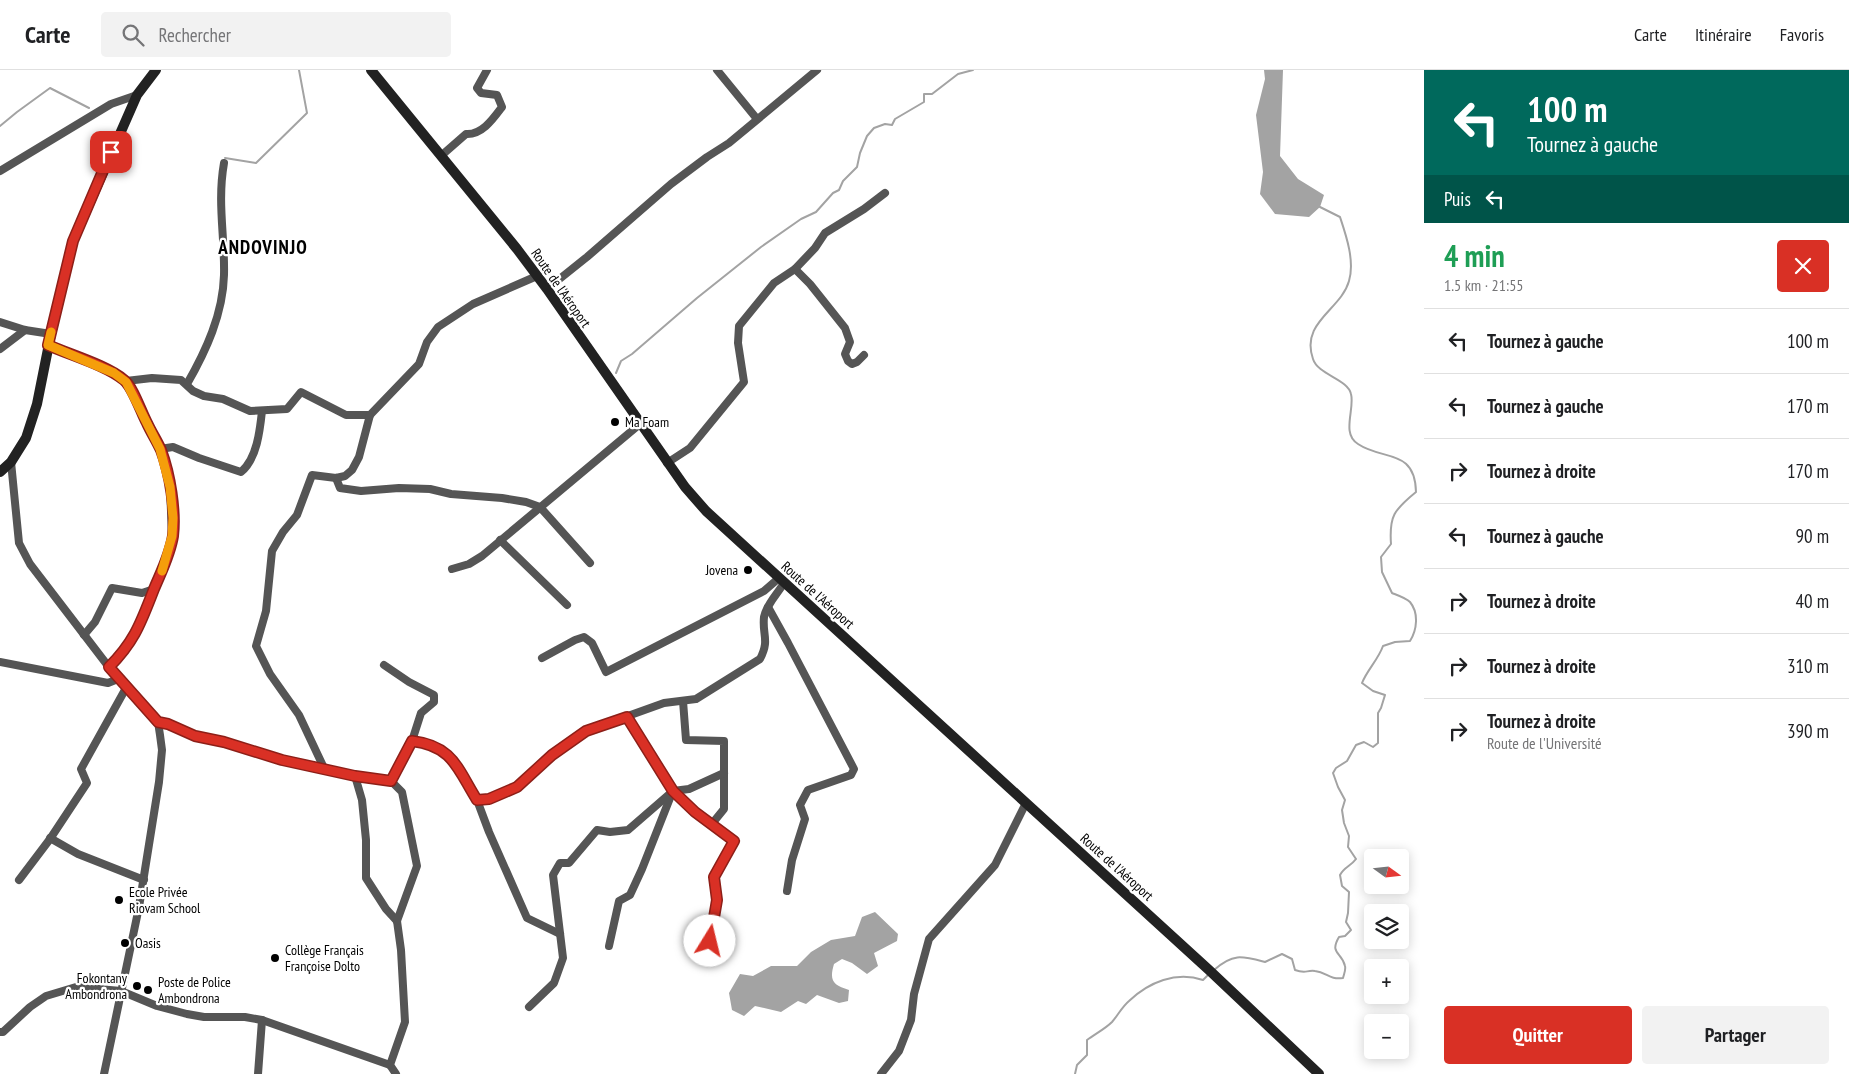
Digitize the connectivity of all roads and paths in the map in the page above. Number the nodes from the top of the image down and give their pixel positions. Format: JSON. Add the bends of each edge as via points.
{"nodes":[{"id":1,"x":156,"y":70,"type":"edge"},
{"id":2,"x":371,"y":70,"type":"edge"},
{"id":3,"x":487,"y":70,"type":"edge"},
{"id":4,"x":717,"y":70,"type":"edge"},
{"id":5,"x":817,"y":70,"type":"edge"},
{"id":6,"x":138,"y":95,"type":"junction"},
{"id":7,"x":757,"y":119,"type":"junction"},
{"id":8,"x":442,"y":155,"type":"junction"},
{"id":9,"x":224,"y":163,"type":"dead end"},
{"id":10,"x":0,"y":171,"type":"edge"},
{"id":11,"x":885,"y":193,"type":"dead end"},
{"id":12,"x":795,"y":269,"type":"junction"},
{"id":13,"x":537,"y":276,"type":"junction"},
{"id":14,"x":547,"y":289,"type":"junction"},
{"id":15,"x":0,"y":322,"type":"edge"},
{"id":16,"x":25,"y":330,"type":"junction"},
{"id":17,"x":51,"y":334,"type":"junction"},
{"id":18,"x":48,"y":345,"type":"junction"},
{"id":19,"x":0,"y":349,"type":"edge"},
{"id":20,"x":864,"y":355,"type":"dead end"},
{"id":21,"x":126,"y":382,"type":"junction"},
{"id":22,"x":187,"y":384,"type":"junction"},
{"id":23,"x":262,"y":411,"type":"junction"},
{"id":24,"x":370,"y":415,"type":"junction"},
{"id":25,"x":640,"y":424,"type":"junction"},
{"id":26,"x":160,"y":449,"type":"junction"},
{"id":27,"x":12,"y":462,"type":"junction"},
{"id":28,"x":668,"y":463,"type":"junction"},
{"id":29,"x":0,"y":472,"type":"edge"},
{"id":30,"x":336,"y":478,"type":"junction"},
{"id":31,"x":540,"y":507,"type":"junction"},
{"id":32,"x":500,"y":540,"type":"junction"},
{"id":33,"x":590,"y":563,"type":"dead end"},
{"id":34,"x":452,"y":569,"type":"dead end"},
{"id":35,"x":782,"y":581,"type":"junction"},
{"id":36,"x":154,"y":589,"type":"junction"},
{"id":37,"x":567,"y":605,"type":"dead end"},
{"id":38,"x":768,"y":608,"type":"junction"},
{"id":39,"x":84,"y":635,"type":"junction"},
{"id":40,"x":542,"y":658,"type":"dead end"},
{"id":41,"x":0,"y":662,"type":"edge"},
{"id":42,"x":384,"y":664,"type":"dead end"},
{"id":43,"x":109,"y":667,"type":"junction"},
{"id":44,"x":118,"y":679,"type":"junction"},
{"id":45,"x":126,"y":688,"type":"junction"},
{"id":46,"x":683,"y":701,"type":"junction"},
{"id":47,"x":627,"y":717,"type":"junction"},
{"id":48,"x":158,"y":722,"type":"junction"},
{"id":49,"x":412,"y":741,"type":"junction"},
{"id":50,"x":324,"y":768,"type":"junction"},
{"id":51,"x":724,"y":773,"type":"junction"},
{"id":52,"x":355,"y":776,"type":"junction"},
{"id":53,"x":391,"y":781,"type":"junction"},
{"id":54,"x":673,"y":791,"type":"junction"},
{"id":55,"x":477,"y":800,"type":"junction"},
{"id":56,"x":1026,"y":803,"type":"junction"},
{"id":57,"x":711,"y":824,"type":"junction"},
{"id":58,"x":50,"y":838,"type":"junction"},
{"id":59,"x":19,"y":880,"type":"dead end"},
{"id":60,"x":144,"y":880,"type":"junction"},
{"id":61,"x":787,"y":891,"type":"dead end"},
{"id":62,"x":397,"y":921,"type":"junction"},
{"id":63,"x":560,"y":934,"type":"junction"},
{"id":64,"x":710,"y":941,"type":"dead end"},
{"id":65,"x":609,"y":946,"type":"dead end"},
{"id":66,"x":121,"y":991,"type":"junction"},
{"id":67,"x":529,"y":1006,"type":"dead end"},
{"id":68,"x":262,"y":1020,"type":"junction"},
{"id":69,"x":0,"y":1032,"type":"edge"},
{"id":70,"x":390,"y":1065,"type":"junction"},
{"id":71,"x":104,"y":1074,"type":"edge"},
{"id":72,"x":258,"y":1074,"type":"edge"},
{"id":73,"x":396,"y":1074,"type":"edge"},
{"id":74,"x":881,"y":1074,"type":"edge"},
{"id":75,"x":1319,"y":1074,"type":"edge"}],
"edges":[{"from":1,"to":6,"type":"main road"},
{"from":2,"to":8,"type":"main road","name":"Route de l'Aéroport"},
{"from":3,"to":8,"type":"street","via":[[477,88],[481,94],[497,95],[502,107],[476,134],[466,134]]},
{"from":4,"to":7,"type":"street"},
{"from":5,"to":7,"type":"street"},
{"from":6,"to":10,"type":"street","via":[[111,104]]},
{"from":6,"to":17,"type":"main road","via":[[73,241]]},
{"from":7,"to":14,"type":"street","via":[[671,184]]},
{"from":8,"to":13,"type":"main road","name":"Route de l'Aéroport"},
{"from":9,"to":22,"type":"street","via":[[221,298],[216,324]]},
{"from":11,"to":12,"type":"street","via":[[825,233]]},
{"from":12,"to":20,"type":"street","via":[[845,328],[850,342],[845,354],[848,361],[852,364]]},
{"from":12,"to":28,"type":"street","via":[[774,283],[739,326],[738,344],[744,382],[690,448]]},
{"from":13,"to":14,"type":"main road","name":"Route de l'Aéroport"},
{"from":13,"to":24,"type":"street","via":[[473,304],[438,327],[427,342],[419,364]]},
{"from":14,"to":25,"type":"main road","name":"Route de l'Aéroport"},
{"from":15,"to":16,"type":"street"},
{"from":16,"to":17,"type":"street"},
{"from":16,"to":19,"type":"street"},
{"from":17,"to":18,"type":"main road"},
{"from":18,"to":21,"type":"street","via":[[114,373]]},
{"from":18,"to":27,"type":"main road","via":[[32,421]]},
{"from":21,"to":22,"type":"street","via":[[152,378],[182,380]]},
{"from":21,"to":26,"type":"street"},
{"from":22,"to":23,"type":"street","via":[[204,396],[222,399],[250,411]]},
{"from":23,"to":24,"type":"street","via":[[287,409],[301,392],[346,415]]},
{"from":23,"to":26,"type":"street","via":[[255,449],[241,472],[173,447]]},
{"from":24,"to":30,"type":"street","via":[[359,457],[352,470]]},
{"from":25,"to":28,"type":"main road","name":"Route de l'Aéroport"},
{"from":25,"to":31,"type":"street"},
{"from":26,"to":36,"type":"street","via":[[170,487],[172,536]]},
{"from":27,"to":29,"type":"main road"},
{"from":27,"to":39,"type":"street","via":[[20,543],[30,564]]},
{"from":28,"to":35,"type":"main road","name":"Route de l'Aéroport","via":[[706,511]]},
{"from":30,"to":31,"type":"street","via":[[340,488],[361,491],[430,489],[502,498]]},
{"from":30,"to":50,"type":"street","via":[[312,475],[297,515],[272,551],[266,611],[256,646],[270,674],[300,715]]},
{"from":31,"to":32,"type":"street"},
{"from":31,"to":33,"type":"street"},
{"from":32,"to":34,"type":"street","via":[[469,564]]},
{"from":32,"to":37,"type":"street"},
{"from":35,"to":38,"type":"street"},
{"from":35,"to":40,"type":"street","via":[[606,672],[592,643],[584,638]]},
{"from":35,"to":56,"type":"main road","name":"Route de l'Aéroport"},
{"from":36,"to":39,"type":"street","via":[[142,593],[112,588],[95,622]]},
{"from":36,"to":43,"type":"street","via":[[136,632]]},
{"from":38,"to":46,"type":"street","via":[[764,616],[766,648],[760,659],[696,699]]},
{"from":38,"to":61,"type":"street","via":[[854,769],[851,775],[808,790],[800,805],[805,819],[792,860]]},
{"from":39,"to":43,"type":"street"},
{"from":41,"to":44,"type":"street","via":[[108,683]]},
{"from":42,"to":49,"type":"street","via":[[434,695],[434,702],[421,713]]},
{"from":43,"to":44,"type":"street"},
{"from":44,"to":45,"type":"street"},
{"from":45,"to":48,"type":"street"},
{"from":45,"to":58,"type":"street","via":[[81,770],[87,784]]},
{"from":46,"to":47,"type":"street","via":[[664,703]]},
{"from":46,"to":51,"type":"street","via":[[686,740],[724,741]]},
{"from":47,"to":54,"type":"street"},
{"from":47,"to":55,"type":"street","via":[[586,731],[552,755],[517,787],[489,799]]},
{"from":48,"to":50,"type":"street","via":[[195,736]]},
{"from":48,"to":60,"type":"street","via":[[162,750],[160,782]]},
{"from":49,"to":53,"type":"street"},
{"from":49,"to":55,"type":"street","via":[[428,743],[448,753]]},
{"from":50,"to":52,"type":"street"},
{"from":51,"to":54,"type":"street","via":[[689,789]]},
{"from":51,"to":57,"type":"street","via":[[724,809]]},
{"from":52,"to":53,"type":"street"},
{"from":52,"to":62,"type":"street","via":[[362,800],[366,878]]},
{"from":53,"to":62,"type":"street","via":[[402,792],[417,866]]},
{"from":54,"to":57,"type":"street"},
{"from":54,"to":63,"type":"street","via":[[628,830],[597,830],[569,863],[560,863],[553,875]]},
{"from":54,"to":65,"type":"street","via":[[630,895],[619,902]]},
{"from":55,"to":63,"type":"street","via":[[526,918]]},
{"from":56,"to":74,"type":"street","via":[[995,865],[929,939],[914,994],[911,1020],[899,1051]]},
{"from":56,"to":75,"type":"main road","name":"Route de l'Aéroport"},
{"from":57,"to":64,"type":"street","via":[[734,841],[714,877],[717,900]]},
{"from":58,"to":59,"type":"street"},
{"from":58,"to":60,"type":"street","via":[[78,854]]},
{"from":60,"to":66,"type":"street"},
{"from":62,"to":70,"type":"street","via":[[402,950],[405,1022]]},
{"from":63,"to":67,"type":"street","via":[[563,958],[554,983]]},
{"from":66,"to":68,"type":"street","via":[[187,1014],[245,1016]]},
{"from":66,"to":69,"type":"street","via":[[76,987],[46,996]]},
{"from":66,"to":71,"type":"street"},
{"from":68,"to":70,"type":"street"},
{"from":68,"to":72,"type":"street"},
{"from":70,"to":73,"type":"street"}]}
